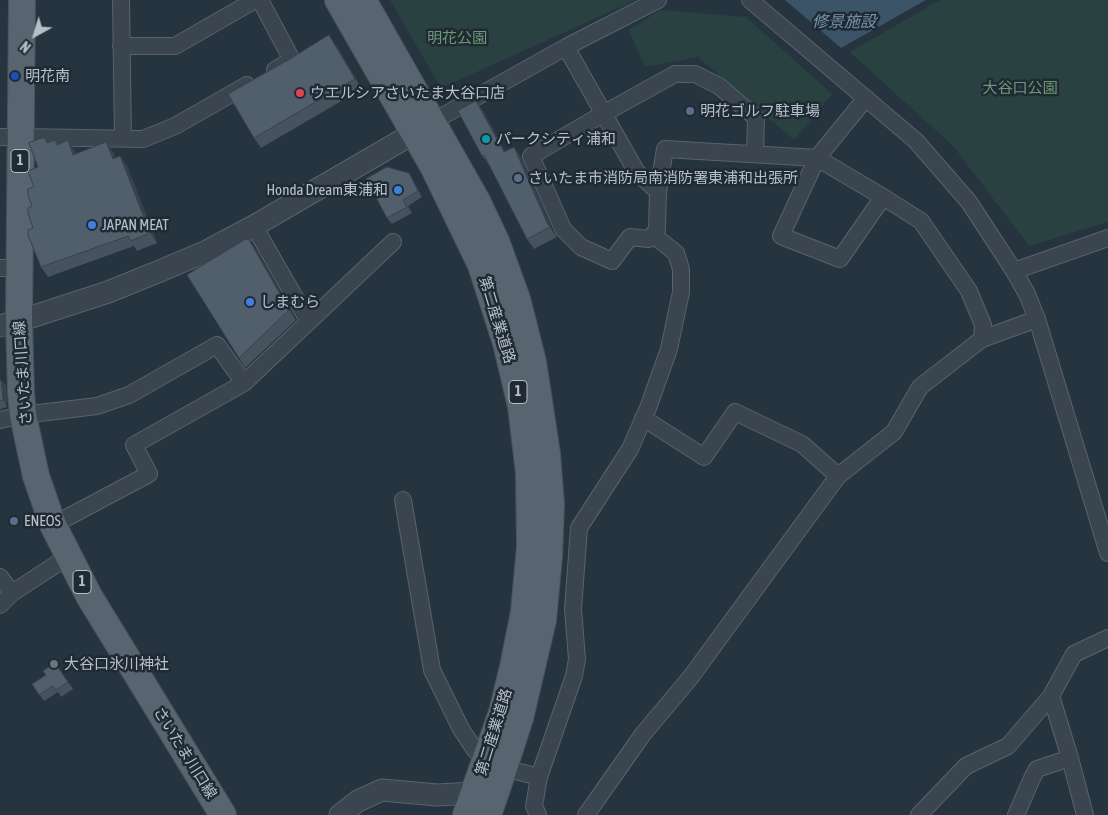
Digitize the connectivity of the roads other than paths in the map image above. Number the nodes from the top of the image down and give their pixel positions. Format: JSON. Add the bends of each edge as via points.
{"nodes":[{"id":1,"x":22,"y":0,"type":"edge"},
{"id":2,"x":121,"y":0,"type":"edge"},
{"id":3,"x":255,"y":0,"type":"edge"},
{"id":4,"x":260,"y":0,"type":"edge"},
{"id":5,"x":338,"y":0,"type":"edge"},
{"id":6,"x":363,"y":0,"type":"edge"},
{"id":7,"x":658,"y":0,"type":"edge"},
{"id":8,"x":750,"y":0,"type":"edge"},
{"id":9,"x":121,"y":46,"type":"junction"},
{"id":10,"x":566,"y":47,"type":"junction"},
{"id":11,"x":866,"y":98,"type":"junction"},
{"id":12,"x":603,"y":114,"type":"junction"},
{"id":13,"x":422,"y":128,"type":"junction"},
{"id":14,"x":10,"y":137,"type":"edge"},
{"id":15,"x":123,"y":138,"type":"junction"},
{"id":16,"x":755,"y":154,"type":"junction"},
{"id":17,"x":817,"y":158,"type":"junction"},
{"id":18,"x":658,"y":192,"type":"junction"},
{"id":19,"x":883,"y":197,"type":"junction"},
{"id":20,"x":254,"y":226,"type":"junction"},
{"id":21,"x":653,"y":235,"type":"junction"},
{"id":22,"x":1108,"y":238,"type":"edge"},
{"id":23,"x":393,"y":242,"type":"dead end"},
{"id":24,"x":9,"y":268,"type":"edge"},
{"id":25,"x":1014,"y":271,"type":"junction"},
{"id":26,"x":1037,"y":320,"type":"junction"},
{"id":27,"x":309,"y":322,"type":"junction"},
{"id":28,"x":9,"y":324,"type":"edge"},
{"id":29,"x":982,"y":339,"type":"junction"},
{"id":30,"x":244,"y":383,"type":"junction"},
{"id":31,"x":12,"y":418,"type":"edge"},
{"id":32,"x":643,"y":418,"type":"junction"},
{"id":33,"x":838,"y":476,"type":"junction"},
{"id":34,"x":402,"y":500,"type":"dead end"},
{"id":35,"x":54,"y":525,"type":"junction"},
{"id":36,"x":1108,"y":553,"type":"edge"},
{"id":37,"x":69,"y":556,"type":"junction"},
{"id":38,"x":0,"y":577,"type":"edge"},
{"id":39,"x":12,"y":593,"type":"junction"},
{"id":40,"x":0,"y":605,"type":"edge"},
{"id":41,"x":1108,"y":638,"type":"edge"},
{"id":42,"x":1051,"y":696,"type":"junction"},
{"id":43,"x":1070,"y":758,"type":"junction"},
{"id":44,"x":496,"y":761,"type":"junction"},
{"id":45,"x":540,"y":777,"type":"junction"},
{"id":46,"x":470,"y":804,"type":"edge"},
{"id":47,"x":223,"y":815,"type":"edge"},
{"id":48,"x":340,"y":815,"type":"edge"},
{"id":49,"x":488,"y":815,"type":"edge"},
{"id":50,"x":538,"y":815,"type":"edge"},
{"id":51,"x":586,"y":815,"type":"edge"},
{"id":52,"x":919,"y":815,"type":"edge"},
{"id":53,"x":1016,"y":815,"type":"edge"},
{"id":54,"x":1085,"y":815,"type":"edge"}],
"edges":[{"from":1,"to":14,"type":"main road","name":"さいたま川口線","number":"1"},
{"from":2,"to":9,"type":"street"},
{"from":3,"to":9,"type":"street","via":[[174,46]]},
{"from":4,"to":15,"type":"street","via":[[292,60],[175,126],[143,139]]},
{"from":5,"to":13,"type":"main road","name":"第二産業道路","number":"1"},
{"from":6,"to":13,"type":"main road","name":"第二産業道路","number":"1"},
{"from":7,"to":10,"type":"street"},
{"from":8,"to":11,"type":"street"},
{"from":9,"to":15,"type":"street"},
{"from":10,"to":12,"type":"street"},
{"from":10,"to":13,"type":"street"},
{"from":11,"to":17,"type":"street"},
{"from":11,"to":25,"type":"street","via":[[916,141],[964,195]]},
{"from":12,"to":16,"type":"street","via":[[675,74],[695,74],[719,86],[756,118]]},
{"from":12,"to":18,"type":"street","via":[[636,171]]},
{"from":12,"to":21,"type":"street","via":[[531,156],[563,229],[581,247],[612,261],[630,237],[649,239]]},
{"from":13,"to":20,"type":"street"},
{"from":13,"to":44,"type":"main road","name":"第二産業道路","number":"1","via":[[433,166],[481,265],[506,343],[521,406],[529,473],[530,547],[524,612],[502,712]]},
{"from":14,"to":15,"type":"street"},
{"from":14,"to":24,"type":"main road","name":"さいたま川口線","number":"1"},
{"from":16,"to":17,"type":"street"},
{"from":16,"to":18,"type":"street","via":[[665,149]]},
{"from":17,"to":19,"type":"street"},
{"from":17,"to":19,"type":"street","via":[[781,236],[840,259]]},
{"from":18,"to":21,"type":"street","via":[[657,230]]},
{"from":19,"to":29,"type":"street","via":[[921,221],[969,291],[983,326]]},
{"from":20,"to":27,"type":"street"},
{"from":20,"to":28,"type":"street","via":[[207,251],[108,292]]},
{"from":21,"to":32,"type":"street","via":[[676,253],[681,269],[681,292],[669,349]]},
{"from":22,"to":25,"type":"street"},
{"from":23,"to":27,"type":"street"},
{"from":24,"to":28,"type":"main road","name":"さいたま川口線","number":"1"},
{"from":25,"to":26,"type":"street"},
{"from":26,"to":29,"type":"street"},
{"from":26,"to":36,"type":"street"},
{"from":27,"to":30,"type":"street"},
{"from":28,"to":31,"type":"main road","name":"さいたま川口線","number":"1","via":[[21,393]]},
{"from":29,"to":33,"type":"street","via":[[920,387],[894,432]]},
{"from":30,"to":31,"type":"street","via":[[217,345],[129,395],[97,406]]},
{"from":30,"to":35,"type":"street","via":[[134,445],[149,474]]},
{"from":31,"to":35,"type":"main road","name":"さいたま川口線","number":"1"},
{"from":32,"to":33,"type":"street","via":[[704,457],[734,412],[802,444]]},
{"from":32,"to":45,"type":"street","via":[[630,449],[579,528],[573,609],[577,659]]},
{"from":33,"to":51,"type":"street","via":[[690,678],[643,734]]},
{"from":34,"to":44,"type":"street","via":[[432,670],[475,750]]},
{"from":35,"to":37,"type":"main road","name":"さいたま川口線","number":"1"},
{"from":37,"to":39,"type":"street"},
{"from":37,"to":47,"type":"main road","name":"さいたま川口線","number":"1","via":[[89,596]]},
{"from":38,"to":39,"type":"street"},
{"from":39,"to":40,"type":"street"},
{"from":41,"to":42,"type":"street","via":[[1074,654]]},
{"from":42,"to":43,"type":"street"},
{"from":42,"to":52,"type":"street","via":[[1008,746],[966,766]]},
{"from":43,"to":53,"type":"street","via":[[1037,770]]},
{"from":43,"to":54,"type":"street"},
{"from":44,"to":45,"type":"street"},
{"from":44,"to":46,"type":"main road","name":"第二産業道路","number":"1"},
{"from":44,"to":49,"type":"main road","name":"第二産業道路","number":"1"},
{"from":45,"to":50,"type":"street","via":[[534,806]]},
{"from":46,"to":48,"type":"street","via":[[437,795],[382,790],[358,801]]}]}
